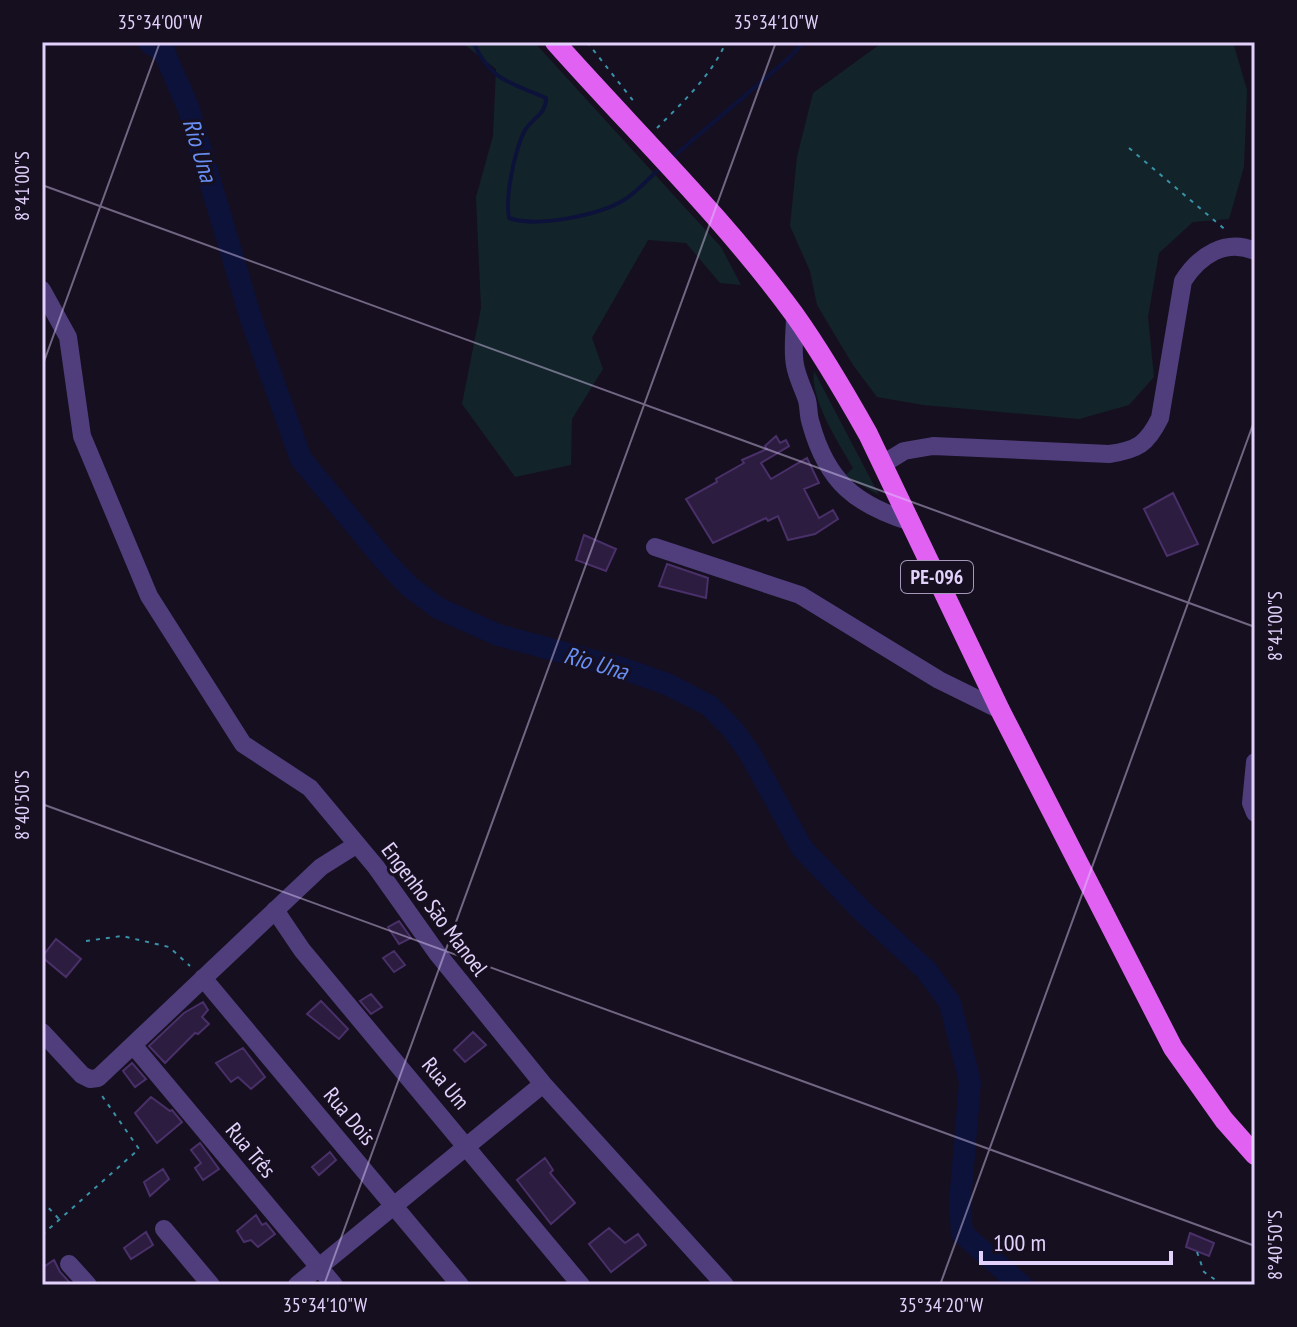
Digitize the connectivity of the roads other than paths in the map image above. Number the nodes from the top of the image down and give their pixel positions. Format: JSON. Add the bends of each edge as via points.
{"nodes":[{"id":1,"x":555,"y":42,"type":"edge"},
{"id":2,"x":1251,"y":250,"type":"edge"},
{"id":3,"x":42,"y":290,"type":"edge"},
{"id":4,"x":795,"y":316,"type":"junction"},
{"id":5,"x":883,"y":464,"type":"junction"},
{"id":6,"x":911,"y":522,"type":"junction"},
{"id":7,"x":655,"y":547,"type":"dead end"},
{"id":8,"x":1000,"y":710,"type":"junction"},
{"id":9,"x":1255,"y":762,"type":"edge"},
{"id":10,"x":1255,"y":813,"type":"edge"},
{"id":11,"x":356,"y":845,"type":"junction"},
{"id":12,"x":275,"y":910,"type":"junction"},
{"id":13,"x":203,"y":978,"type":"junction"},
{"id":14,"x":42,"y":1032,"type":"edge"},
{"id":15,"x":133,"y":1045,"type":"junction"},
{"id":16,"x":543,"y":1084,"type":"junction"},
{"id":17,"x":467,"y":1146,"type":"junction"},
{"id":18,"x":1255,"y":1155,"type":"edge"},
{"id":19,"x":394,"y":1206,"type":"junction"},
{"id":20,"x":164,"y":1229,"type":"dead end"},
{"id":21,"x":69,"y":1264,"type":"dead end"},
{"id":22,"x":320,"y":1267,"type":"junction"},
{"id":23,"x":88,"y":1285,"type":"edge"},
{"id":24,"x":211,"y":1285,"type":"edge"},
{"id":25,"x":297,"y":1285,"type":"edge"},
{"id":26,"x":334,"y":1285,"type":"edge"},
{"id":27,"x":460,"y":1285,"type":"edge"},
{"id":28,"x":581,"y":1285,"type":"edge"},
{"id":29,"x":725,"y":1285,"type":"edge"}],
"edges":[{"from":1,"to":4,"type":"main road","number":"PE-096","via":[[716,217]]},
{"from":2,"to":5,"type":"street","via":[[1229,246],[1207,253],[1183,281],[1160,418],[1150,438],[1138,447],[1109,454],[933,446],[904,451]]},
{"from":3,"to":11,"type":"street","via":[[68,337],[82,436],[149,596],[243,744],[310,788]]},
{"from":4,"to":5,"type":"main road","number":"PE-096"},
{"from":4,"to":6,"type":"street","via":[[795,366],[811,427],[836,486],[879,512]]},
{"from":5,"to":6,"type":"main road","number":"PE-096"},
{"from":6,"to":8,"type":"main road","number":"PE-096"},
{"from":7,"to":8,"type":"street","via":[[800,595],[939,680]]},
{"from":8,"to":18,"type":"main road","number":"PE-096","via":[[1173,1048]]},
{"from":9,"to":10,"type":"street"},
{"from":11,"to":12,"type":"street","name":"Engenho São Manoel","via":[[321,867]]},
{"from":11,"to":16,"type":"street","name":"Engenho São Manoel"},
{"from":12,"to":13,"type":"street","name":"Engenho São Manoel"},
{"from":12,"to":17,"type":"street","name":"Rua Um","via":[[310,960]]},
{"from":13,"to":15,"type":"street","name":"Engenho São Manoel"},
{"from":13,"to":19,"type":"street","name":"Rua Dois"},
{"from":14,"to":15,"type":"street","name":"Engenho São Manoel","via":[[90,1079],[98,1078]]},
{"from":15,"to":22,"type":"street","name":"Rua Três"},
{"from":16,"to":17,"type":"street"},
{"from":16,"to":29,"type":"street","name":"Engenho São Manoel"},
{"from":17,"to":19,"type":"street"},
{"from":17,"to":28,"type":"street","name":"Rua Um"},
{"from":19,"to":22,"type":"street"},
{"from":19,"to":27,"type":"street","name":"Rua Dois"},
{"from":20,"to":24,"type":"street"},
{"from":21,"to":23,"type":"street"},
{"from":22,"to":25,"type":"street"},
{"from":22,"to":26,"type":"street","name":"Rua Três"}]}
